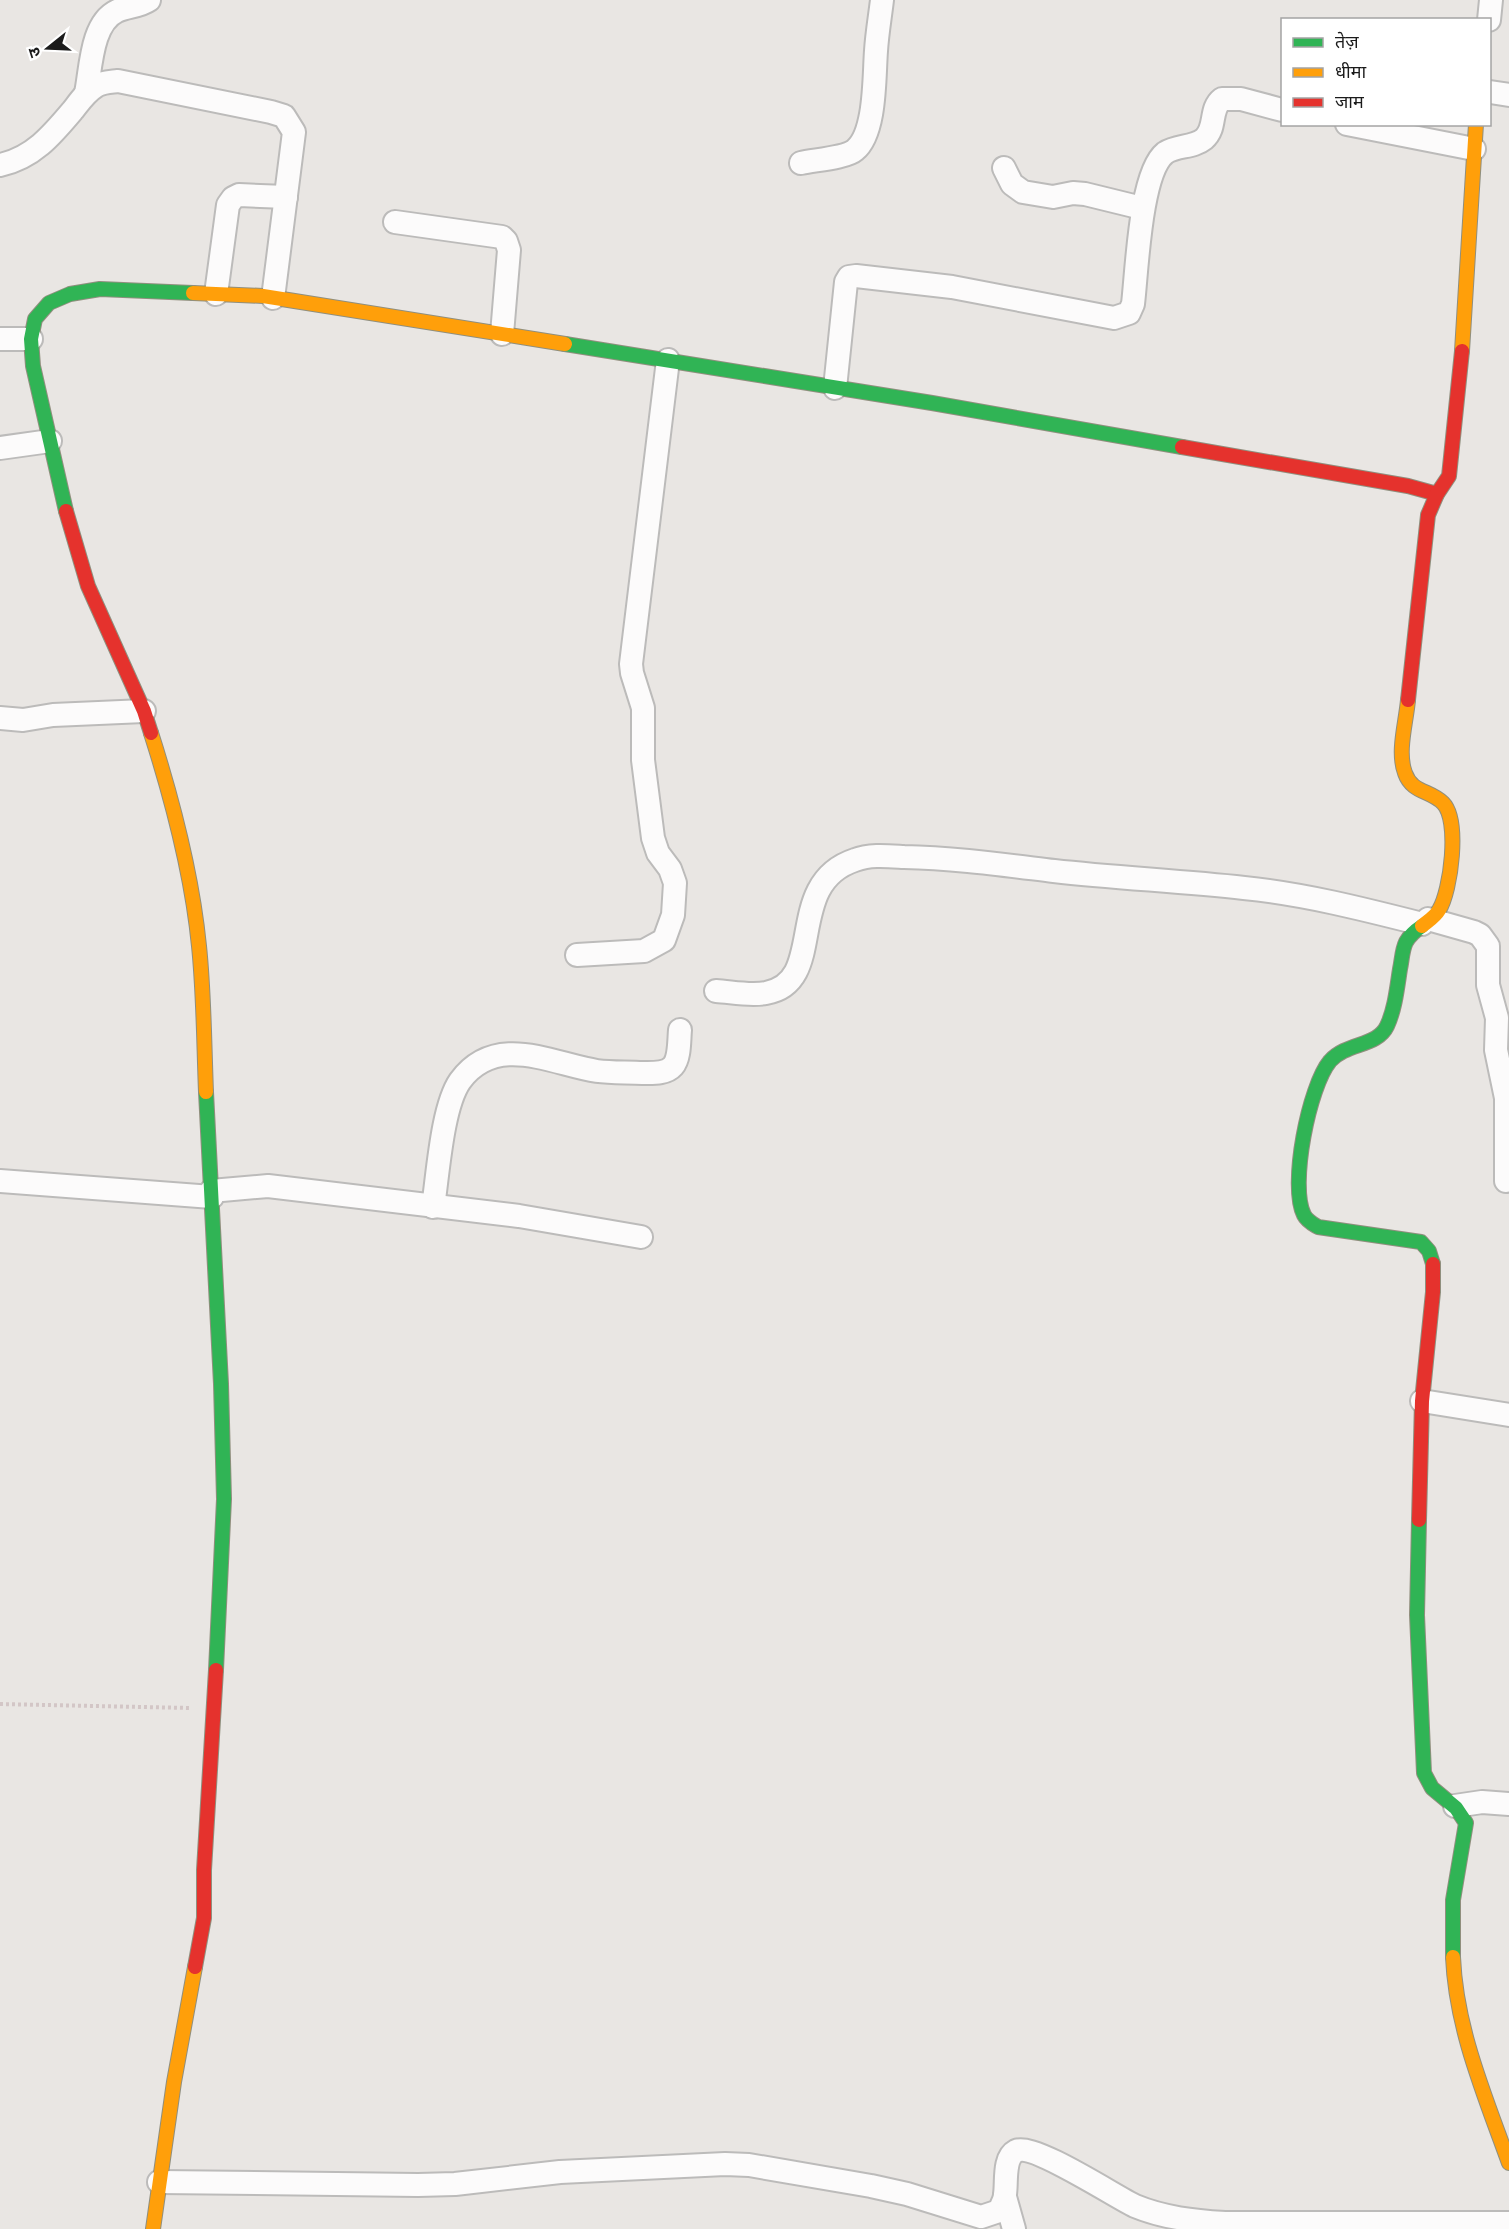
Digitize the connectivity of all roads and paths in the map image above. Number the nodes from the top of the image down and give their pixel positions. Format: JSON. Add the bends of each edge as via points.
{"nodes":[{"id":1,"x":149,"y":0,"type":"edge"},
{"id":2,"x":882,"y":0,"type":"edge"},
{"id":3,"x":1491,"y":0,"type":"edge"},
{"id":4,"x":1489,"y":18,"type":"edge"},
{"id":5,"x":1491,"y":92,"type":"edge"},
{"id":6,"x":86,"y":93,"type":"junction"},
{"id":7,"x":1509,"y":95,"type":"edge"},
{"id":8,"x":1281,"y":110,"type":"edge"},
{"id":9,"x":1357,"y":126,"type":"edge"},
{"id":10,"x":1476,"y":126,"type":"edge"},
{"id":11,"x":1474,"y":150,"type":"junction"},
{"id":12,"x":801,"y":163,"type":"dead end"},
{"id":13,"x":0,"y":165,"type":"edge"},
{"id":14,"x":1004,"y":168,"type":"dead end"},
{"id":15,"x":286,"y":197,"type":"junction"},
{"id":16,"x":1142,"y":208,"type":"junction"},
{"id":17,"x":395,"y":222,"type":"dead end"},
{"id":18,"x":216,"y":294,"type":"junction"},
{"id":19,"x":273,"y":298,"type":"junction"},
{"id":20,"x":502,"y":334,"type":"junction"},
{"id":21,"x":0,"y":339,"type":"edge"},
{"id":22,"x":31,"y":339,"type":"junction"},
{"id":23,"x":668,"y":360,"type":"junction"},
{"id":24,"x":835,"y":388,"type":"junction"},
{"id":25,"x":50,"y":441,"type":"junction"},
{"id":26,"x":0,"y":448,"type":"edge"},
{"id":27,"x":1437,"y":494,"type":"junction"},
{"id":28,"x":144,"y":711,"type":"junction"},
{"id":29,"x":0,"y":718,"type":"edge"},
{"id":30,"x":1425,"y":922,"type":"junction"},
{"id":31,"x":577,"y":955,"type":"dead end"},
{"id":32,"x":716,"y":991,"type":"dead end"},
{"id":33,"x":680,"y":1030,"type":"dead end"},
{"id":34,"x":1507,"y":1098,"type":"edge"},
{"id":35,"x":0,"y":1181,"type":"edge"},
{"id":36,"x":1506,"y":1181,"type":"dead end"},
{"id":37,"x":212,"y":1194,"type":"junction"},
{"id":38,"x":433,"y":1206,"type":"junction"},
{"id":39,"x":641,"y":1237,"type":"dead end"},
{"id":40,"x":1422,"y":1401,"type":"junction"},
{"id":41,"x":1509,"y":1415,"type":"edge"},
{"id":42,"x":0,"y":1704,"type":"edge"},
{"id":43,"x":213,"y":1708,"type":"junction"},
{"id":44,"x":1509,"y":1804,"type":"edge"},
{"id":45,"x":1455,"y":1806,"type":"junction"},
{"id":46,"x":1509,"y":2163,"type":"edge"},
{"id":47,"x":159,"y":2182,"type":"junction"},
{"id":48,"x":1005,"y":2197,"type":"junction"},
{"id":49,"x":1509,"y":2223,"type":"edge"},
{"id":50,"x":1258,"y":2226,"type":"edge"},
{"id":51,"x":153,"y":2229,"type":"edge"},
{"id":52,"x":1014,"y":2229,"type":"edge"}],
"edges":[{"from":1,"to":6,"type":"street","via":[[117,11],[103,24],[95,41]]},
{"from":2,"to":12,"type":"street","via":[[872,112],[863,138],[856,150],[848,154]]},
{"from":3,"to":4,"type":"street"},
{"from":5,"to":7,"type":"street"},
{"from":6,"to":13,"type":"street","via":[[41,146]]},
{"from":6,"to":15,"type":"street","via":[[97,85],[118,81],[284,116],[294,132]]},
{"from":8,"to":16,"type":"street","via":[[1241,99],[1222,99],[1215,107],[1211,132],[1202,140],[1175,148],[1157,163]]},
{"from":9,"to":11,"type":"street"},
{"from":10,"to":11,"type":"street"},
{"from":11,"to":27,"type":"street","via":[[1452,453],[1449,476]]},
{"from":14,"to":16,"type":"street","via":[[1012,184],[1023,192],[1053,197],[1085,194]]},
{"from":15,"to":18,"type":"street","via":[[232,198]]},
{"from":15,"to":19,"type":"street"},
{"from":16,"to":24,"type":"street","via":[[1133,304],[1123,316],[1114,318],[952,287],[849,277]]},
{"from":17,"to":20,"type":"street","via":[[502,237],[509,250]]},
{"from":18,"to":19,"type":"street"},
{"from":18,"to":22,"type":"street","via":[[100,289],[70,294],[49,303],[35,319]]},
{"from":19,"to":20,"type":"street"},
{"from":20,"to":23,"type":"street"},
{"from":21,"to":22,"type":"street"},
{"from":22,"to":25,"type":"street"},
{"from":23,"to":24,"type":"street"},
{"from":23,"to":31,"type":"street","via":[[631,664],[643,708],[643,760],[652,838],[675,883],[673,915],[664,940],[644,951]]},
{"from":24,"to":27,"type":"street"},
{"from":25,"to":26,"type":"street"},
{"from":25,"to":28,"type":"street","via":[[70,530],[88,586]]},
{"from":27,"to":30,"type":"street","via":[[1428,515],[1401,761],[1407,782],[1415,790],[1439,800],[1452,820],[1454,837],[1444,896],[1440,908]]},
{"from":28,"to":29,"type":"street","via":[[23,720]]},
{"from":28,"to":37,"type":"street","via":[[186,864],[198,945]]},
{"from":30,"to":32,"type":"street","via":[[1343,903],[1245,888],[959,860],[873,856],[835,868],[823,880],[815,893],[801,963],[791,980],[765,993]]},
{"from":30,"to":34,"type":"street","via":[[1480,934],[1488,945],[1488,985],[1497,1018],[1496,1050]]},
{"from":30,"to":40,"type":"street","via":[[1405,944],[1385,1031],[1379,1037],[1343,1049],[1318,1080],[1307,1115],[1299,1192],[1307,1221],[1318,1227],[1414,1240],[1422,1242],[1429,1251],[1433,1292]]},
{"from":33,"to":38,"type":"street","via":[[676,1062],[667,1071],[597,1071],[533,1055],[511,1054],[484,1061],[471,1070],[460,1082],[447,1114]]},
{"from":34,"to":36,"type":"street"},
{"from":35,"to":37,"type":"street"},
{"from":37,"to":38,"type":"street","via":[[268,1186]]},
{"from":37,"to":43,"type":"street","via":[[224,1499]]},
{"from":38,"to":39,"type":"street"},
{"from":40,"to":41,"type":"street"},
{"from":40,"to":45,"type":"street","via":[[1417,1615],[1424,1773],[1433,1790]]},
{"from":42,"to":43,"type":"path"},
{"from":43,"to":47,"type":"street","via":[[204,1918]]},
{"from":44,"to":45,"type":"street"},
{"from":45,"to":46,"type":"street","via":[[1466,1823],[1453,1900],[1456,1993],[1464,2035]]},
{"from":47,"to":48,"type":"street","via":[[455,2184],[560,2172],[725,2164],[871,2186],[981,2217],[999,2211]]},
{"from":47,"to":51,"type":"street"},
{"from":48,"to":50,"type":"street","via":[[1009,2159],[1014,2152],[1030,2151],[1162,2215]]},
{"from":48,"to":52,"type":"street"},
{"from":49,"to":50,"type":"street"}]}
